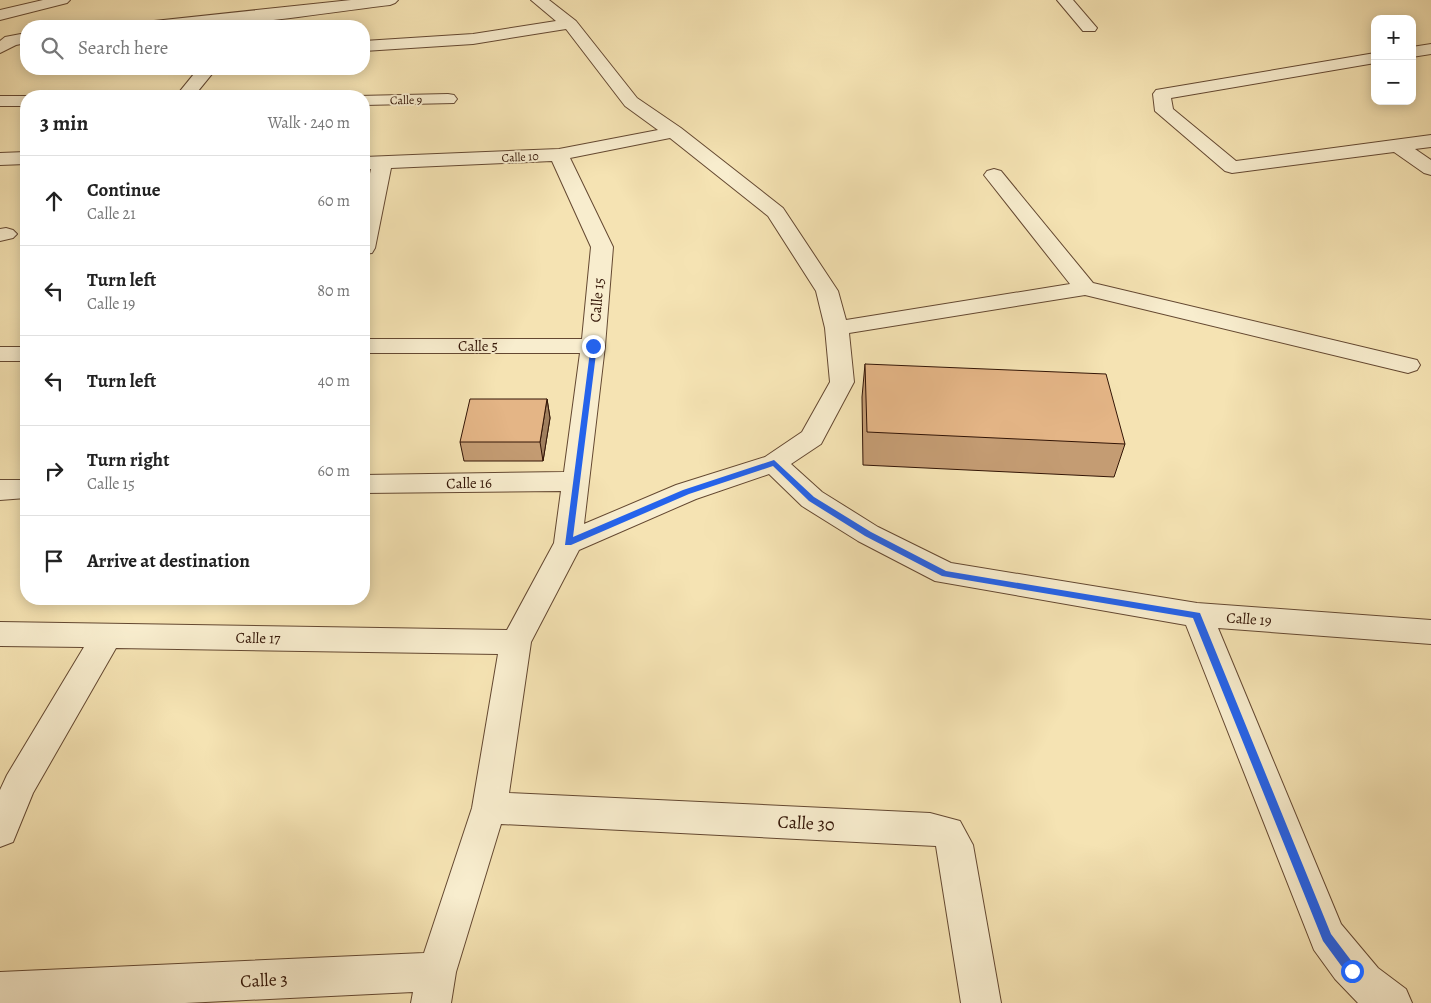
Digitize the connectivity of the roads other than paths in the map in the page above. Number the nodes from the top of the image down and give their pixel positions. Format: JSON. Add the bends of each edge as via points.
{"nodes":[{"id":1,"x":62,"y":0,"type":"edge"},
{"id":2,"x":390,"y":0,"type":"edge"},
{"id":3,"x":539,"y":0,"type":"edge"},
{"id":4,"x":1065,"y":0,"type":"edge"},
{"id":5,"x":0,"y":15,"type":"edge"},
{"id":6,"x":218,"y":20,"type":"edge"},
{"id":7,"x":570,"y":24,"type":"junction"},
{"id":8,"x":1089,"y":28,"type":"dead end"},
{"id":9,"x":370,"y":46,"type":"edge"},
{"id":10,"x":1431,"y":49,"type":"edge"},
{"id":11,"x":1416,"y":51,"type":"edge"},
{"id":12,"x":1371,"y":59,"type":"edge"},
{"id":13,"x":203,"y":75,"type":"edge"},
{"id":14,"x":190,"y":90,"type":"edge"},
{"id":15,"x":448,"y":99,"type":"dead end"},
{"id":16,"x":370,"y":100,"type":"edge"},
{"id":17,"x":0,"y":101,"type":"edge"},
{"id":18,"x":20,"y":101,"type":"edge"},
{"id":19,"x":674,"y":132,"type":"junction"},
{"id":20,"x":1431,"y":141,"type":"edge"},
{"id":21,"x":1397,"y":145,"type":"junction"},
{"id":22,"x":559,"y":155,"type":"junction"},
{"id":23,"x":20,"y":158,"type":"edge"},
{"id":24,"x":0,"y":159,"type":"edge"},
{"id":25,"x":373,"y":163,"type":"edge"},
{"id":26,"x":1431,"y":169,"type":"edge"},
{"id":27,"x":994,"y":175,"type":"dead end"},
{"id":28,"x":370,"y":191,"type":"edge"},
{"id":29,"x":1085,"y":288,"type":"junction"},
{"id":30,"x":837,"y":328,"type":"junction"},
{"id":31,"x":370,"y":346,"type":"edge"},
{"id":32,"x":593,"y":346,"type":"junction"},
{"id":33,"x":0,"y":354,"type":"edge"},
{"id":34,"x":20,"y":354,"type":"edge"},
{"id":35,"x":1408,"y":365,"type":"dead end"},
{"id":36,"x":774,"y":463,"type":"junction"},
{"id":37,"x":574,"y":481,"type":"junction"},
{"id":38,"x":370,"y":484,"type":"edge"},
{"id":39,"x":0,"y":490,"type":"edge"},
{"id":40,"x":20,"y":490,"type":"edge"},
{"id":41,"x":568,"y":543,"type":"junction"},
{"id":42,"x":1197,"y":615,"type":"junction"},
{"id":43,"x":1431,"y":632,"type":"edge"},
{"id":44,"x":0,"y":634,"type":"edge"},
{"id":45,"x":108,"y":636,"type":"junction"},
{"id":46,"x":516,"y":642,"type":"junction"},
{"id":47,"x":489,"y":808,"type":"junction"},
{"id":48,"x":0,"y":831,"type":"edge"},
{"id":49,"x":434,"y":988,"type":"edge"},
{"id":50,"x":0,"y":992,"type":"edge"},
{"id":51,"x":981,"y":1003,"type":"edge"},
{"id":52,"x":1392,"y":1003,"type":"edge"}],
"edges":[{"from":1,"to":5,"type":"street"},
{"from":2,"to":6,"type":"street"},
{"from":3,"to":7,"type":"street"},
{"from":4,"to":8,"type":"street"},
{"from":7,"to":9,"type":"street","via":[[473,39]]},
{"from":7,"to":19,"type":"street","via":[[631,102]]},
{"from":10,"to":11,"type":"street"},
{"from":12,"to":21,"type":"street","via":[[1162,94],[1164,111],[1232,167]]},
{"from":13,"to":14,"type":"street"},
{"from":15,"to":16,"type":"street","name":"Calle 9"},
{"from":17,"to":18,"type":"street"},
{"from":19,"to":22,"type":"street","name":"Calle 10"},
{"from":19,"to":30,"type":"street","via":[[776,212],[827,291]]},
{"from":20,"to":21,"type":"street"},
{"from":21,"to":26,"type":"street"},
{"from":22,"to":25,"type":"street","name":"Calle 10"},
{"from":22,"to":32,"type":"street","name":"Calle 15","via":[[602,247]]},
{"from":23,"to":24,"type":"street"},
{"from":25,"to":28,"type":"street"},
{"from":27,"to":29,"type":"street"},
{"from":29,"to":30,"type":"street"},
{"from":29,"to":35,"type":"street"},
{"from":30,"to":36,"type":"street","via":[[842,382],[812,438]]},
{"from":31,"to":32,"type":"street","name":"Calle 5"},
{"from":32,"to":37,"type":"street","name":"Calle 15"},
{"from":33,"to":34,"type":"street"},
{"from":36,"to":41,"type":"street","via":[[686,492]]},
{"from":36,"to":42,"type":"street","name":"Calle 19","via":[[812,499],[868,534],[945,574]]},
{"from":37,"to":38,"type":"street","name":"Calle 16"},
{"from":37,"to":41,"type":"street","name":"Calle 15"},
{"from":39,"to":40,"type":"street"},
{"from":41,"to":46,"type":"street"},
{"from":42,"to":43,"type":"street","name":"Calle 19"},
{"from":42,"to":52,"type":"street","via":[[1326,937],[1352,971]]},
{"from":44,"to":45,"type":"street","name":"Calle 17"},
{"from":45,"to":46,"type":"street","name":"Calle 17"},
{"from":45,"to":48,"type":"street","via":[[19,786]]},
{"from":46,"to":47,"type":"street"},
{"from":47,"to":49,"type":"street"},
{"from":47,"to":51,"type":"street","name":"Calle 30","via":[[947,832],[955,845]]},
{"from":49,"to":50,"type":"street","name":"Calle 3"}]}
